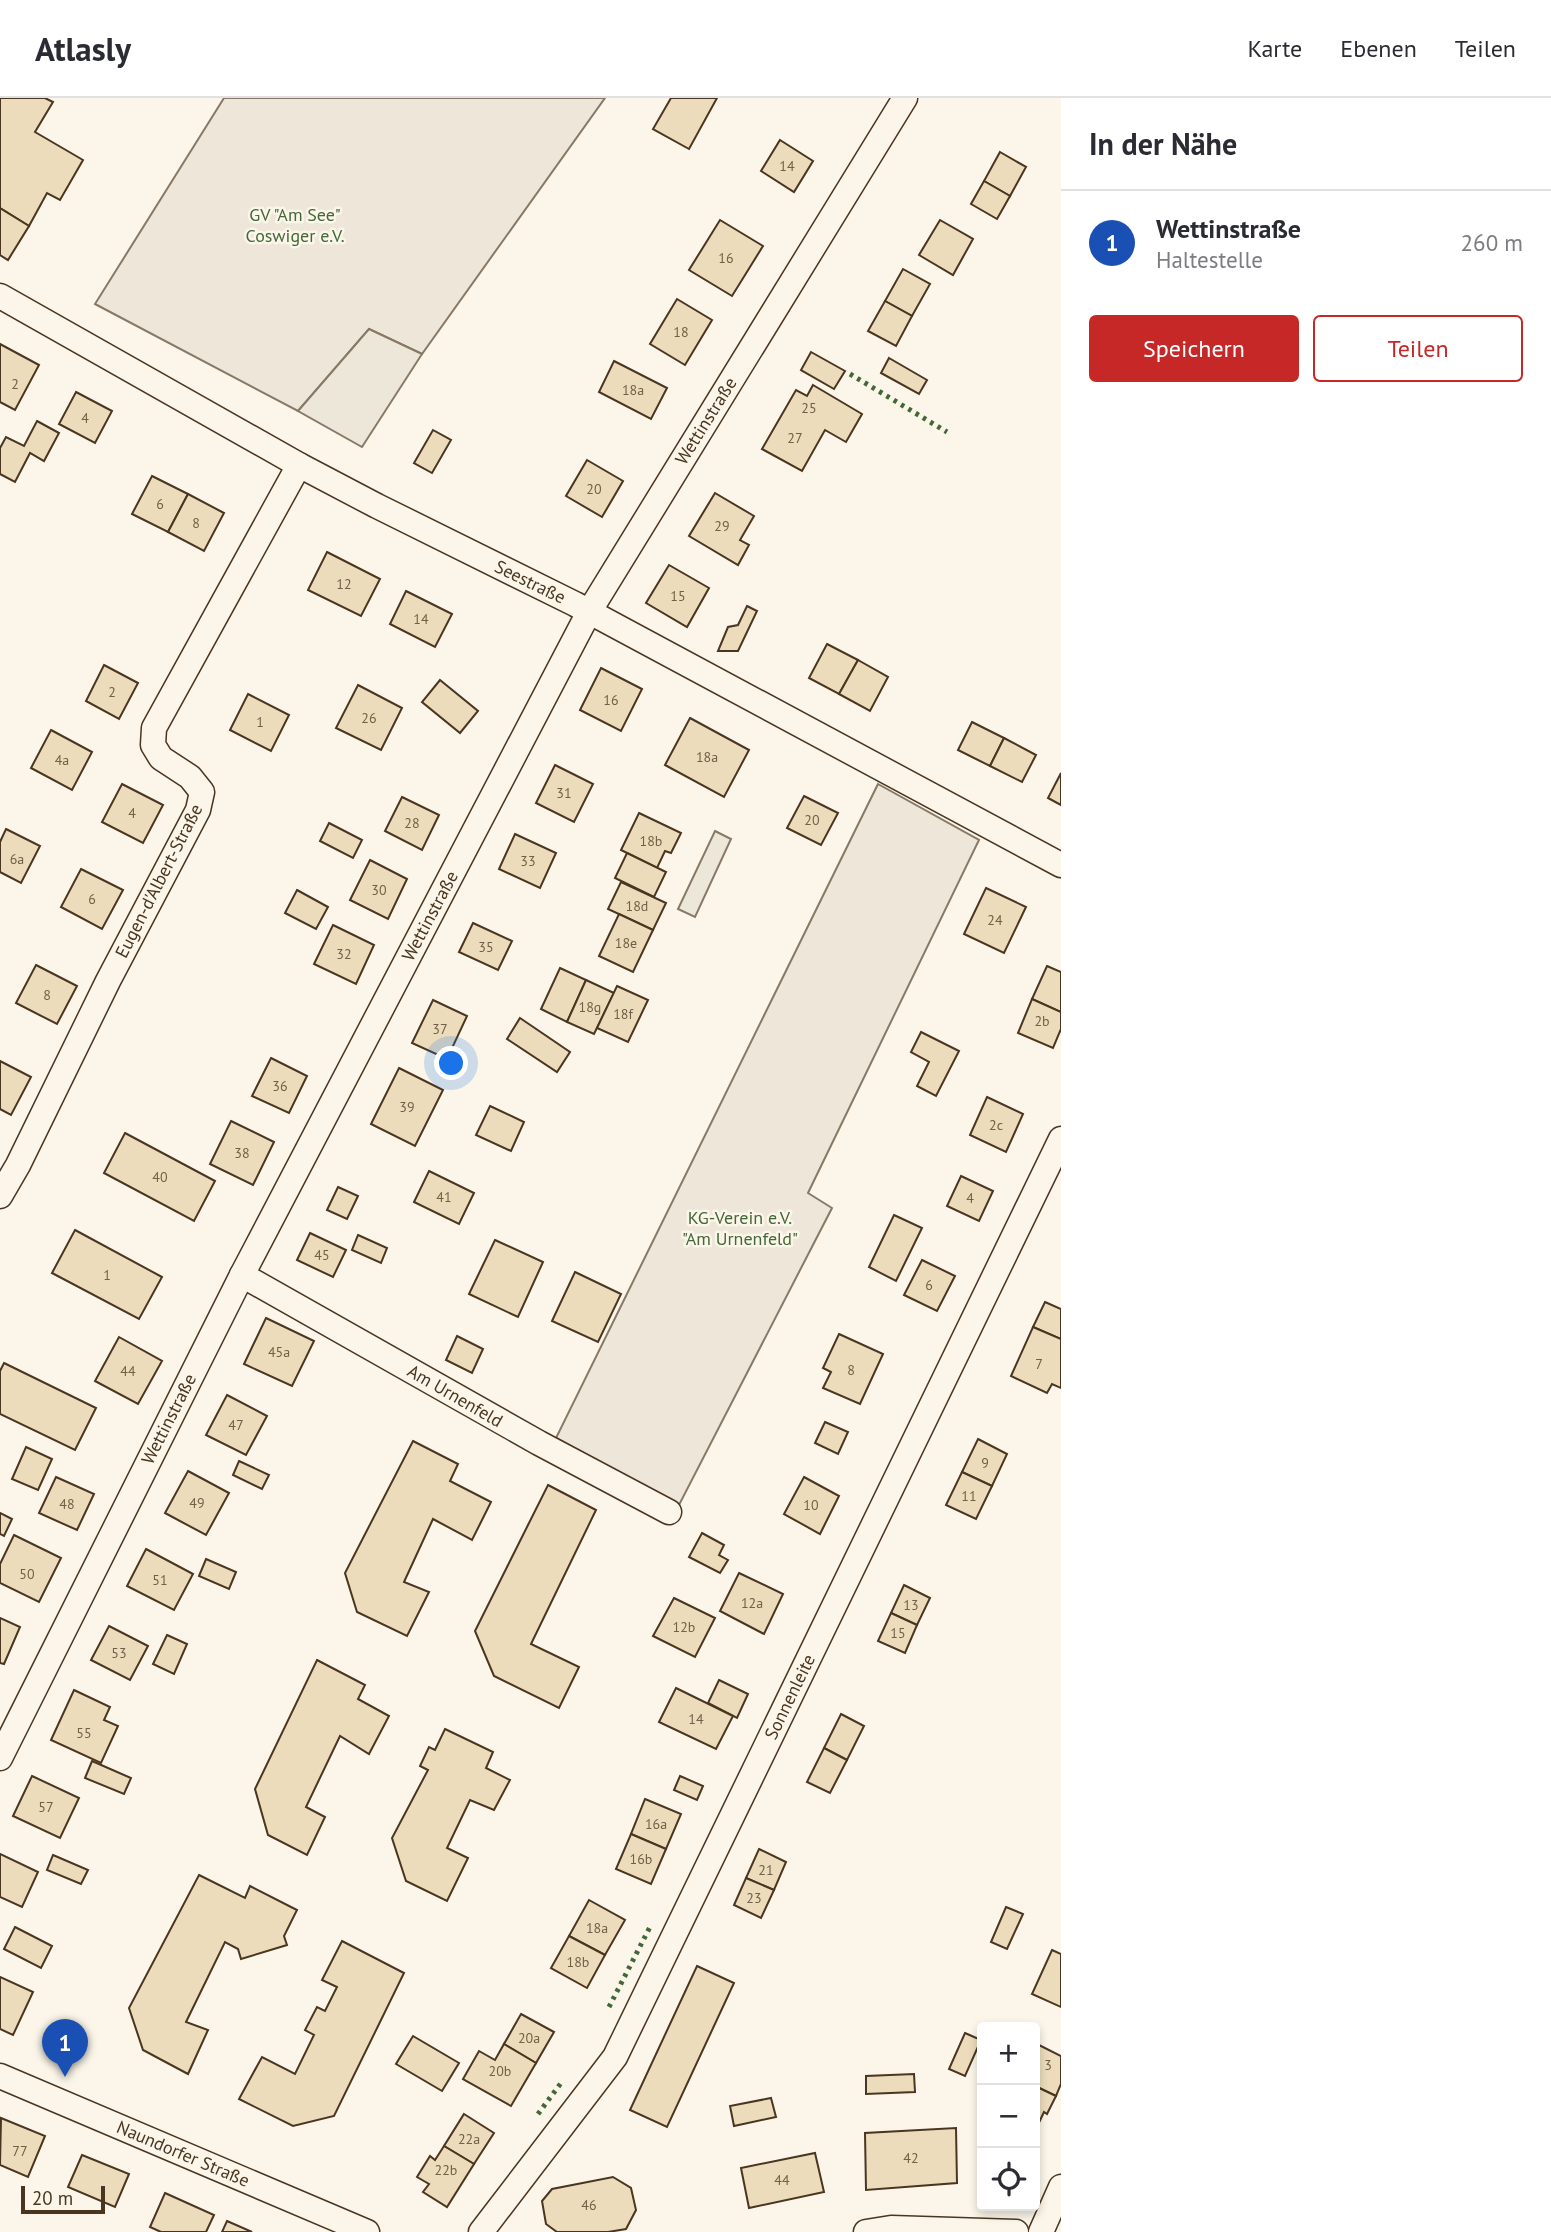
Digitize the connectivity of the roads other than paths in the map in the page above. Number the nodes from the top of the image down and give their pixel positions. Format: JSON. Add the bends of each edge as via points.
{"nodes":[{"id":1,"x":905,"y":98,"type":"edge"},
{"id":2,"x":0,"y":296,"type":"edge"},
{"id":3,"x":299,"y":465,"type":"junction"},
{"id":4,"x":589,"y":612,"type":"junction"},
{"id":5,"x":1061,"y":865,"type":"edge"},
{"id":6,"x":1061,"y":1139,"type":"edge"},
{"id":7,"x":9,"y":1160,"type":"edge"},
{"id":8,"x":0,"y":1196,"type":"edge"},
{"id":9,"x":242,"y":1275,"type":"junction"},
{"id":10,"x":670,"y":1512,"type":"dead end"},
{"id":11,"x":0,"y":1758,"type":"edge"},
{"id":12,"x":0,"y":2076,"type":"edge"},
{"id":13,"x":1061,"y":2188,"type":"edge"},
{"id":14,"x":367,"y":2232,"type":"edge"},
{"id":15,"x":481,"y":2232,"type":"edge"},
{"id":16,"x":866,"y":2232,"type":"edge"},
{"id":17,"x":1016,"y":2232,"type":"edge"},
{"id":18,"x":1041,"y":2232,"type":"edge"}],
"edges":[{"from":1,"to":4,"type":"street","name":"Wettinstraße"},
{"from":2,"to":3,"type":"street","name":"Seestraße"},
{"from":3,"to":4,"type":"street","name":"Seestraße"},
{"from":3,"to":7,"type":"street","name":"Eugen-d'Albert-Straße","via":[[154,728],[153,745],[161,758],[190,777],[202,792],[198,810]]},
{"from":4,"to":5,"type":"street","name":"Seestraße"},
{"from":4,"to":9,"type":"street","name":"Wettinstraße"},
{"from":6,"to":15,"type":"street","name":"Sonnenleite","via":[[615,2057]]},
{"from":7,"to":8,"type":"street","name":"Eugen-d'Albert-Straße"},
{"from":9,"to":10,"type":"street","name":"Am Urnenfeld"},
{"from":9,"to":11,"type":"street","name":"Wettinstraße"},
{"from":12,"to":14,"type":"street","name":"Naundorfer Straße"},
{"from":13,"to":18,"type":"street"},
{"from":16,"to":17,"type":"street","via":[[891,2228]]}]}
